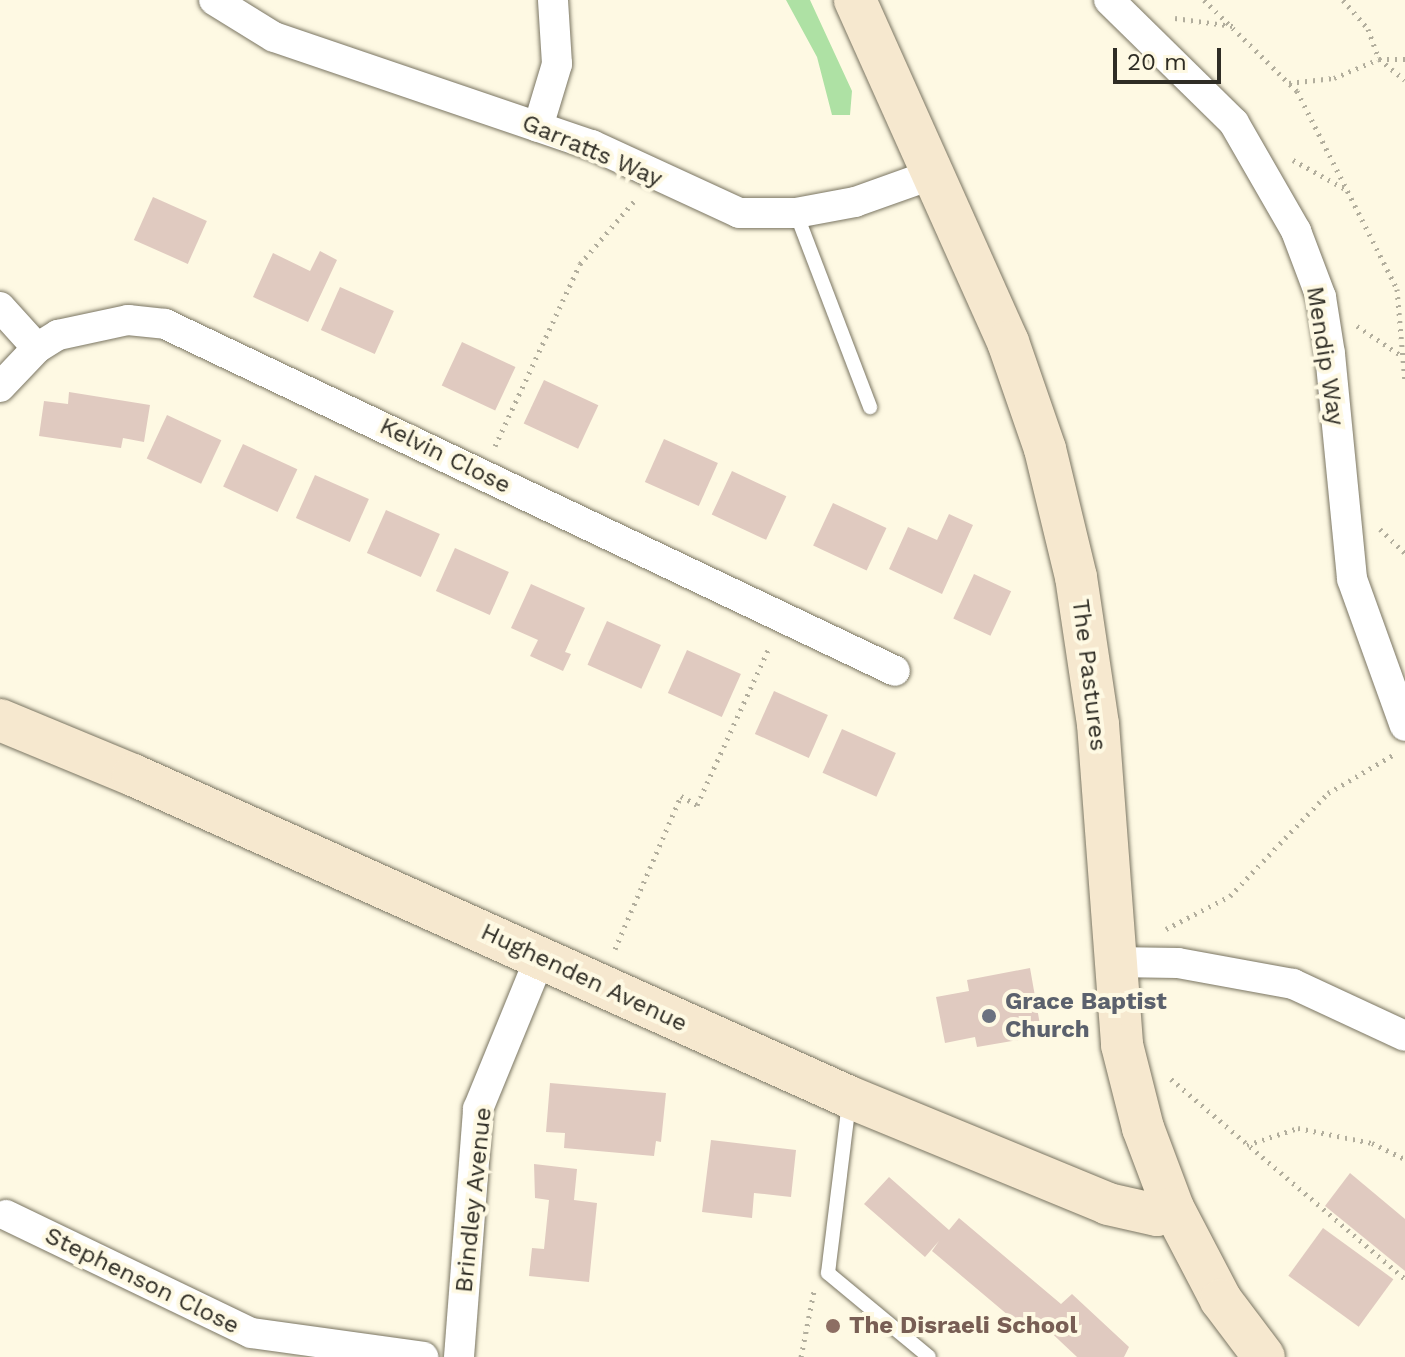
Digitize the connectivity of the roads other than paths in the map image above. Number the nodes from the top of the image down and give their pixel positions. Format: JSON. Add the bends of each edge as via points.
{"nodes":[{"id":1,"x":214,"y":0,"type":"edge"},
{"id":2,"x":553,"y":0,"type":"edge"},
{"id":3,"x":855,"y":0,"type":"edge"},
{"id":4,"x":1109,"y":0,"type":"edge"},
{"id":5,"x":538,"y":127,"type":"junction"},
{"id":6,"x":933,"y":174,"type":"junction"},
{"id":7,"x":796,"y":213,"type":"junction"},
{"id":8,"x":0,"y":307,"type":"edge"},
{"id":9,"x":37,"y":348,"type":"junction"},
{"id":10,"x":0,"y":387,"type":"edge"},
{"id":11,"x":870,"y":407,"type":"dead end"},
{"id":12,"x":895,"y":671,"type":"dead end"},
{"id":13,"x":0,"y":720,"type":"edge"},
{"id":14,"x":1405,"y":726,"type":"edge"},
{"id":15,"x":540,"y":958,"type":"junction"},
{"id":16,"x":1113,"y":962,"type":"junction"},
{"id":17,"x":1405,"y":1036,"type":"edge"},
{"id":18,"x":849,"y":1097,"type":"junction"},
{"id":19,"x":1173,"y":1208,"type":"junction"},
{"id":20,"x":6,"y":1215,"type":"dead end"},
{"id":21,"x":423,"y":1357,"type":"edge"},
{"id":22,"x":459,"y":1357,"type":"edge"},
{"id":23,"x":929,"y":1357,"type":"edge"},
{"id":24,"x":1264,"y":1357,"type":"edge"}],
"edges":[{"from":1,"to":5,"type":"street","name":"Garratts Way","via":[[274,37]]},
{"from":2,"to":5,"type":"street","via":[[557,64]]},
{"from":3,"to":6,"type":"street","name":"The Pastures"},
{"from":4,"to":14,"type":"street","name":"Mendip Way","via":[[1234,123],[1296,231],[1323,310],[1352,579]]},
{"from":5,"to":7,"type":"street","name":"Garratts Way","via":[[739,213]]},
{"from":6,"to":7,"type":"street","name":"Garratts Way","via":[[855,202]]},
{"from":6,"to":16,"type":"street","name":"The Pastures","via":[[1008,342],[1045,449],[1076,577],[1098,724]]},
{"from":7,"to":11,"type":"lane"},
{"from":8,"to":9,"type":"street"},
{"from":9,"to":10,"type":"street","name":"Kelvin Close"},
{"from":9,"to":12,"type":"street","name":"Kelvin Close","via":[[93,324],[128,320],[165,324],[213,342]]},
{"from":13,"to":15,"type":"street","name":"Hughenden Avenue"},
{"from":15,"to":18,"type":"street","name":"Hughenden Avenue"},
{"from":15,"to":22,"type":"street","name":"Brindley Avenue","via":[[478,1109]]},
{"from":16,"to":17,"type":"street","via":[[1178,963],[1293,984]]},
{"from":16,"to":19,"type":"street","name":"The Pastures","via":[[1125,1056]]},
{"from":18,"to":19,"type":"street","name":"Hughenden Avenue","via":[[1108,1204],[1157,1215]]},
{"from":18,"to":23,"type":"lane","via":[[828,1273]]},
{"from":19,"to":24,"type":"street","name":"The Pastures","via":[[1221,1300]]},
{"from":20,"to":21,"type":"street","name":"Stephenson Close","via":[[251,1333]]}]}
